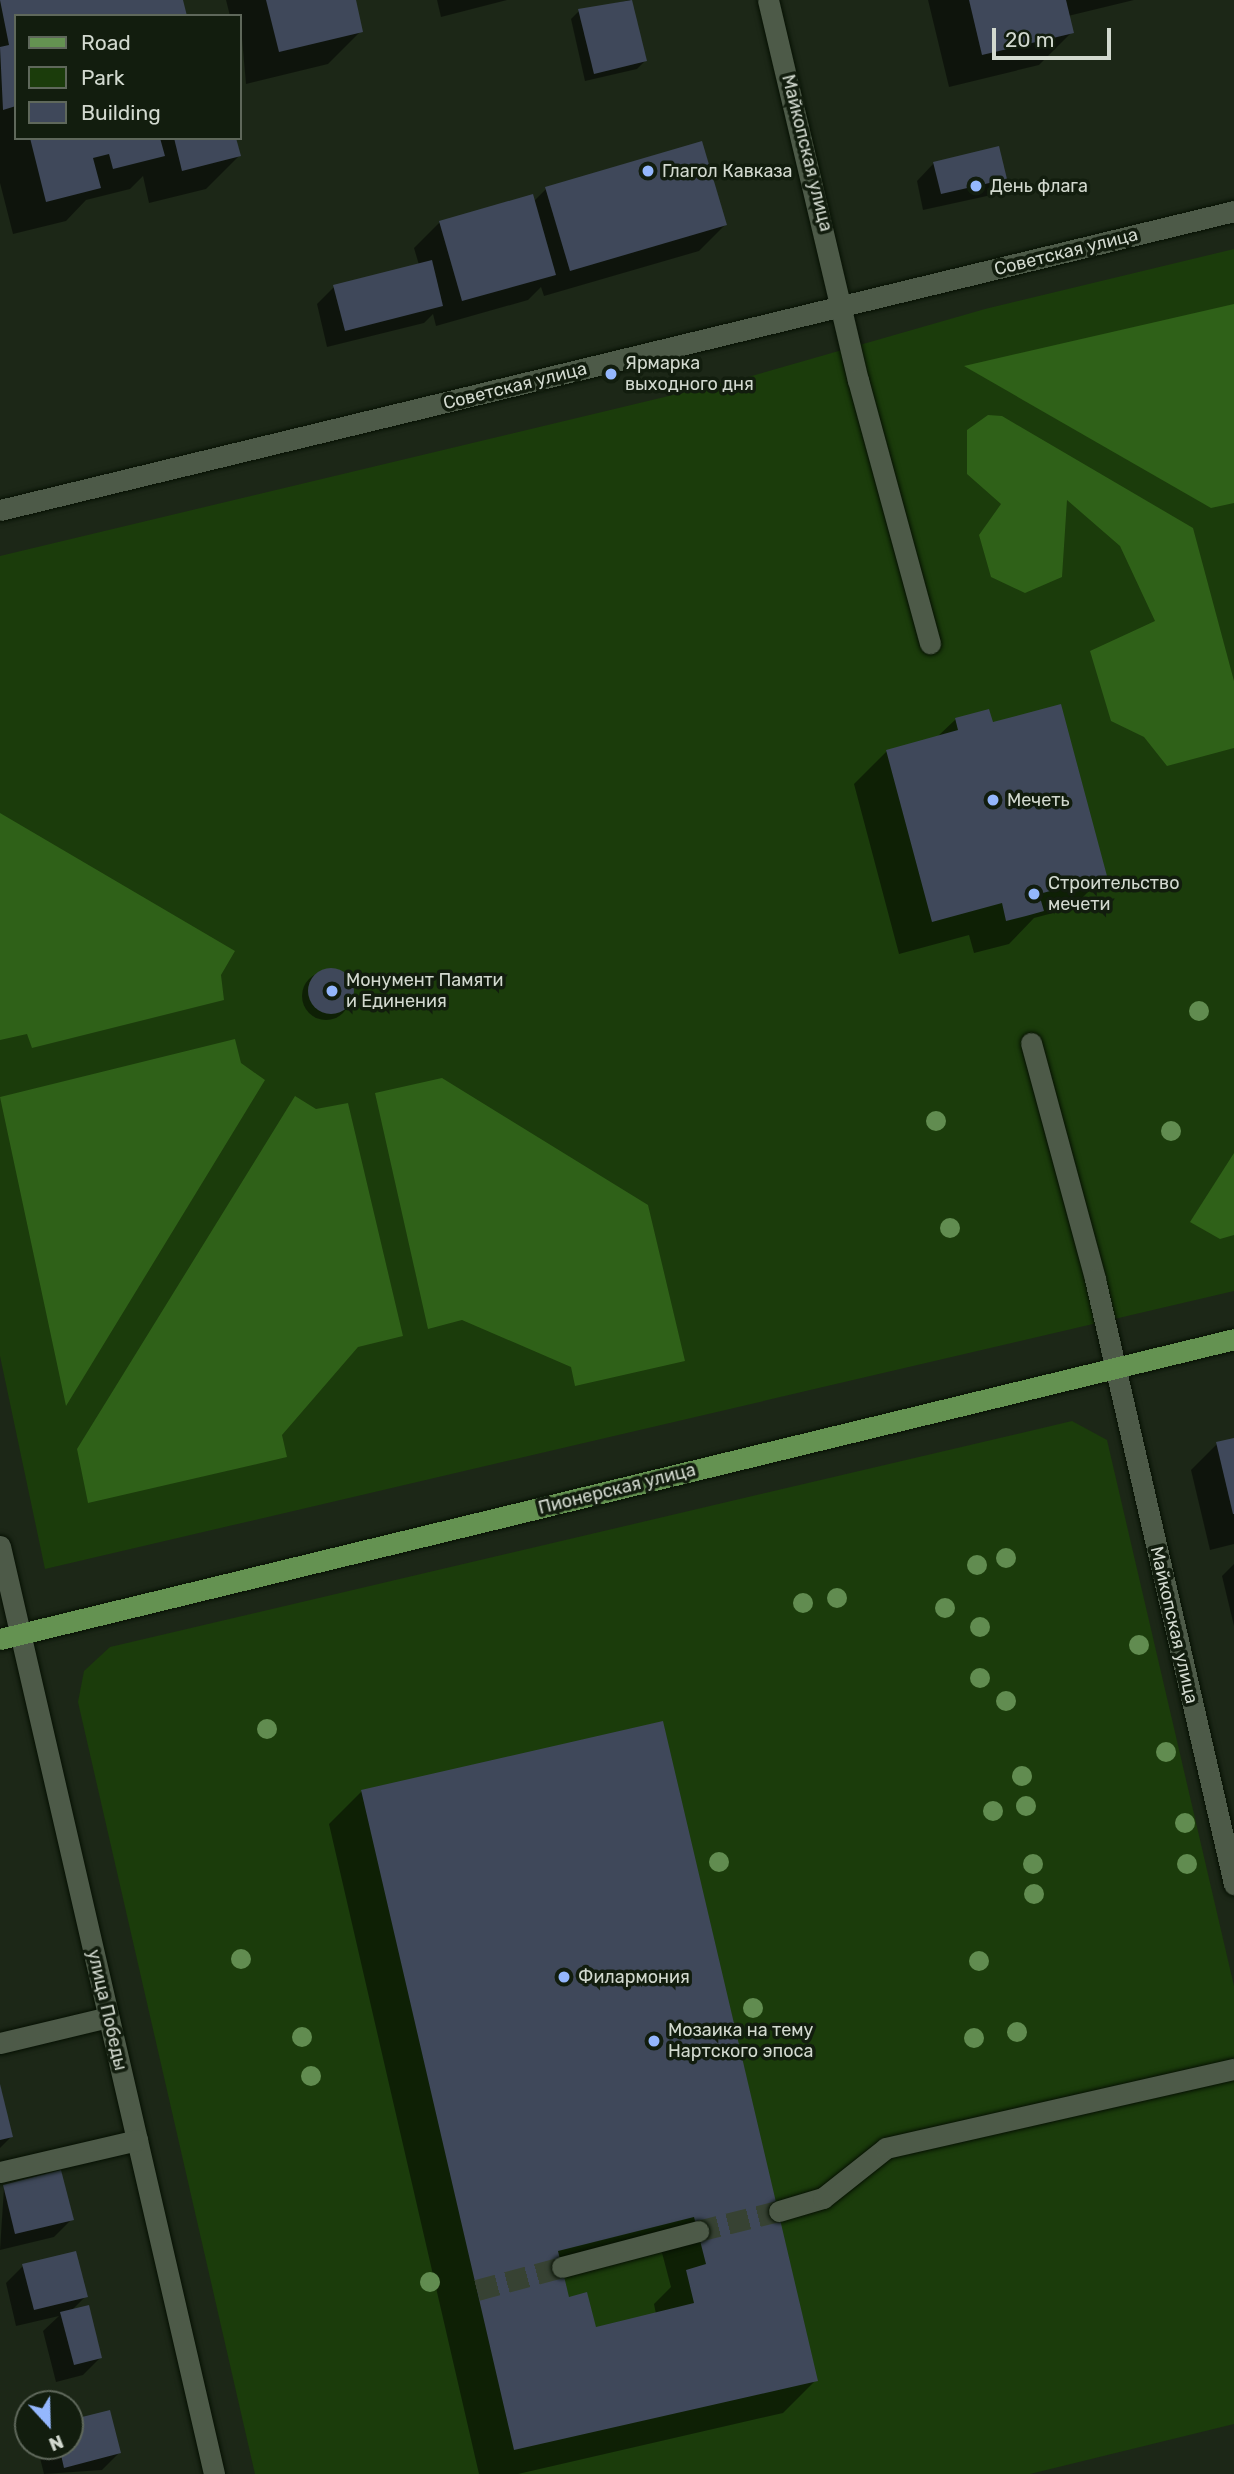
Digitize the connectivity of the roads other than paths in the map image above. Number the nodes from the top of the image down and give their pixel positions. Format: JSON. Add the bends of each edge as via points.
{"nodes":[{"id":1,"x":768,"y":0,"type":"edge"},
{"id":2,"x":1234,"y":211,"type":"edge"},
{"id":3,"x":845,"y":307,"type":"junction"},
{"id":4,"x":0,"y":510,"type":"edge"},
{"id":5,"x":930,"y":643,"type":"dead end"},
{"id":6,"x":1031,"y":1043,"type":"dead end"},
{"id":7,"x":1234,"y":1339,"type":"edge"},
{"id":8,"x":1115,"y":1367,"type":"junction"},
{"id":9,"x":0,"y":1546,"type":"edge"},
{"id":10,"x":10,"y":1637,"type":"edge"},
{"id":11,"x":1234,"y":1884,"type":"edge"},
{"id":12,"x":108,"y":2017,"type":"junction"},
{"id":13,"x":0,"y":2043,"type":"edge"},
{"id":14,"x":1234,"y":2069,"type":"edge"},
{"id":15,"x":137,"y":2140,"type":"junction"},
{"id":16,"x":0,"y":2172,"type":"edge"},
{"id":17,"x":779,"y":2211,"type":"tunnel mouth"},
{"id":18,"x":698,"y":2231,"type":"tunnel mouth"},
{"id":19,"x":562,"y":2267,"type":"tunnel mouth"},
{"id":20,"x":214,"y":2474,"type":"edge"}],
"edges":[{"from":1,"to":3,"type":"street","name":"Майкопская улица"},
{"from":2,"to":3,"type":"street","name":"Советская улица"},
{"from":3,"to":4,"type":"street","name":"Советская улица"},
{"from":3,"to":5,"type":"street","name":"Майкопская улица","via":[[858,380]]},
{"from":6,"to":8,"type":"street","name":"Майкопская улица"},
{"from":7,"to":8,"type":"main road","name":"Пионерская улица"},
{"from":8,"to":10,"type":"main road","name":"Пионерская улица"},
{"from":8,"to":11,"type":"street","name":"Майкопская улица"},
{"from":9,"to":10,"type":"street","name":"улица Победы"},
{"from":10,"to":12,"type":"street","name":"улица Победы"},
{"from":12,"to":13,"type":"street"},
{"from":12,"to":15,"type":"street","name":"улица Победы"},
{"from":14,"to":17,"type":"street","via":[[886,2148],[823,2198]]},
{"from":15,"to":16,"type":"street"},
{"from":15,"to":20,"type":"street","name":"улица Победы"},
{"from":18,"to":19,"type":"street"}]}
